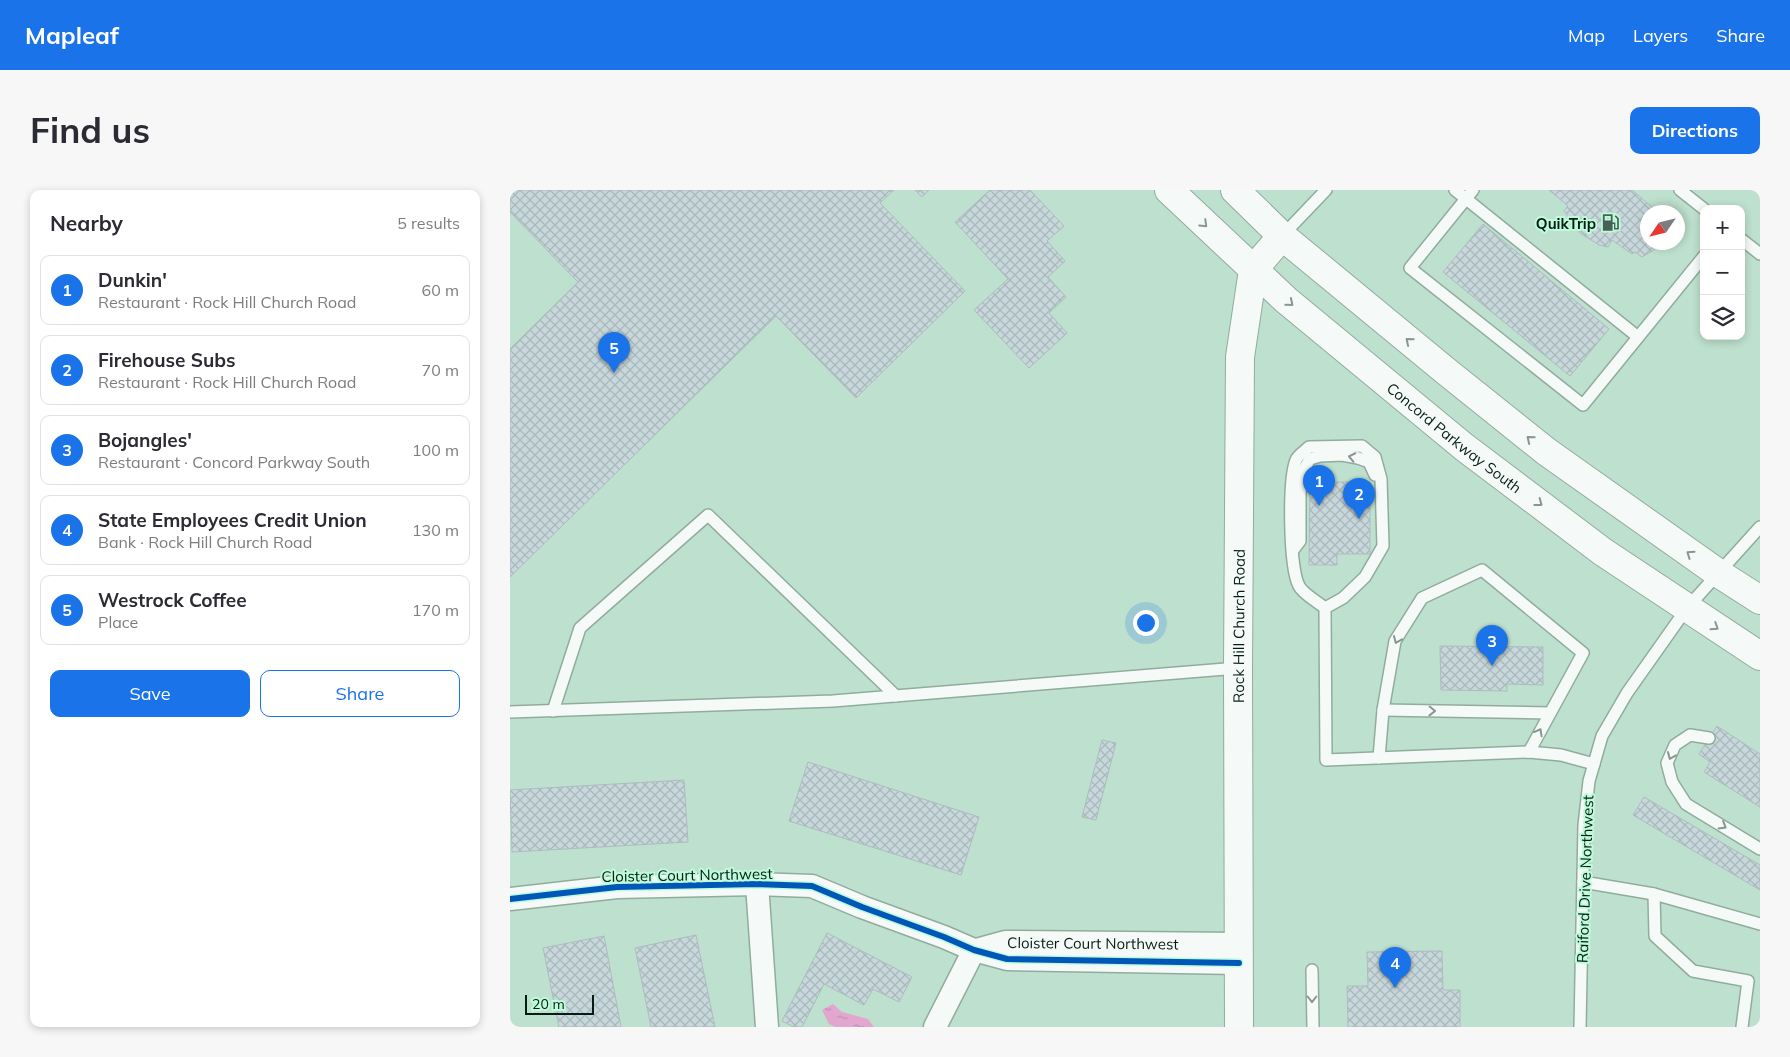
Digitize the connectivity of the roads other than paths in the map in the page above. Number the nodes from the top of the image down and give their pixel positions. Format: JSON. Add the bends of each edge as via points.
{"nodes":[{"id":1,"x":1169,"y":190,"type":"edge"},
{"id":2,"x":1235,"y":190,"type":"edge"},
{"id":3,"x":1326,"y":190,"type":"edge"},
{"id":4,"x":1455,"y":190,"type":"edge"},
{"id":5,"x":1680,"y":190,"type":"edge"},
{"id":6,"x":1469,"y":194,"type":"edge"},
{"id":7,"x":1700,"y":206,"type":"edge"},
{"id":8,"x":1282,"y":236,"type":"junction"},
{"id":9,"x":1745,"y":242,"type":"edge"},
{"id":10,"x":1760,"y":254,"type":"edge"},
{"id":11,"x":1700,"y":261,"type":"edge"},
{"id":12,"x":1253,"y":270,"type":"junction"},
{"id":13,"x":1638,"y":337,"type":"junction"},
{"id":14,"x":1760,"y":527,"type":"edge"},
{"id":15,"x":1718,"y":573,"type":"junction"},
{"id":16,"x":1760,"y":600,"type":"edge"},
{"id":17,"x":1325,"y":608,"type":"junction"},
{"id":18,"x":1687,"y":608,"type":"junction"},
{"id":19,"x":1760,"y":656,"type":"edge"},
{"id":20,"x":1238,"y":668,"type":"junction"},
{"id":21,"x":896,"y":696,"type":"junction"},
{"id":22,"x":1383,"y":710,"type":"junction"},
{"id":23,"x":553,"y":711,"type":"junction"},
{"id":24,"x":510,"y":712,"type":"edge"},
{"id":25,"x":1550,"y":713,"type":"junction"},
{"id":26,"x":1709,"y":738,"type":"dead end"},
{"id":27,"x":1529,"y":752,"type":"junction"},
{"id":28,"x":1379,"y":758,"type":"junction"},
{"id":29,"x":1594,"y":764,"type":"junction"},
{"id":30,"x":1760,"y":849,"type":"edge"},
{"id":31,"x":1583,"y":882,"type":"junction"},
{"id":32,"x":757,"y":884,"type":"junction"},
{"id":33,"x":1654,"y":894,"type":"junction"},
{"id":34,"x":510,"y":899,"type":"edge"},
{"id":35,"x":1760,"y":924,"type":"edge"},
{"id":36,"x":974,"y":950,"type":"junction"},
{"id":37,"x":1239,"y":954,"type":"junction"},
{"id":38,"x":1312,"y":970,"type":"dead end"},
{"id":39,"x":767,"y":1027,"type":"edge"},
{"id":40,"x":934,"y":1027,"type":"edge"},
{"id":41,"x":1240,"y":1027,"type":"edge"},
{"id":42,"x":1313,"y":1027,"type":"edge"},
{"id":43,"x":1580,"y":1027,"type":"edge"},
{"id":44,"x":1742,"y":1027,"type":"edge"}],
"edges":[{"from":1,"to":12,"type":"main road","name":"Concord Parkway South","one_way":true},
{"from":2,"to":8,"type":"main road"},
{"from":3,"to":8,"type":"lane"},
{"from":4,"to":6,"type":"lane"},
{"from":5,"to":7,"type":"lane"},
{"from":6,"to":13,"type":"lane"},
{"from":6,"to":13,"type":"lane","via":[[1410,268],[1583,405]]},
{"from":8,"to":12,"type":"main road"},
{"from":15,"to":8,"type":"main road","one_way":true,"via":[[1547,452]]},
{"from":9,"to":10,"type":"lane"},
{"from":11,"to":13,"type":"lane"},
{"from":12,"to":18,"type":"main road","name":"Concord Parkway South","one_way":true,"via":[[1464,447],[1603,552]]},
{"from":12,"to":20,"type":"main road","name":"Rock Hill Church Road","via":[[1240,357]]},
{"from":14,"to":15,"type":"lane","name":"Raiford Drive Northwest"},
{"from":15,"to":16,"type":"main road"},
{"from":15,"to":18,"type":"lane","name":"Raiford Drive Northwest"},
{"from":17,"to":17,"type":"lane","via":[[1343,598],[1365,577],[1383,546],[1381,479],[1375,457],[1362,446],[1309,447],[1296,459],[1292,482],[1295,575],[1299,588]]},
{"from":17,"to":28,"type":"lane","via":[[1326,760]]},
{"from":18,"to":19,"type":"main road","name":"Concord Parkway South","one_way":true},
{"from":18,"to":29,"type":"lane","name":"Raiford Drive Northwest","via":[[1627,693],[1602,736]]},
{"from":20,"to":21,"type":"lane"},
{"from":20,"to":37,"type":"main road","name":"Rock Hill Church Road"},
{"from":21,"to":23,"type":"lane"},
{"from":21,"to":23,"type":"lane","via":[[708,515],[580,628]]},
{"from":22,"to":25,"type":"lane","one_way":true},
{"from":25,"to":22,"type":"lane","one_way":true,"via":[[1583,653],[1482,570],[1422,598],[1395,641]]},
{"from":22,"to":28,"type":"lane"},
{"from":23,"to":24,"type":"lane"},
{"from":27,"to":25,"type":"lane","one_way":true},
{"from":26,"to":30,"type":"lane","one_way":true,"via":[[1690,735],[1676,745],[1668,763],[1672,782],[1686,804]]},
{"from":27,"to":28,"type":"lane"},
{"from":27,"to":29,"type":"lane","via":[[1561,755]]},
{"from":29,"to":31,"type":"lane","name":"Raiford Drive Northwest","via":[[1584,825]]},
{"from":31,"to":33,"type":"lane"},
{"from":31,"to":43,"type":"lane","name":"Raiford Drive Northwest"},
{"from":32,"to":34,"type":"street","name":"Cloister Court Northwest","via":[[617,887]]},
{"from":32,"to":36,"type":"street","name":"Cloister Court Northwest","via":[[812,886]]},
{"from":32,"to":39,"type":"street"},
{"from":33,"to":35,"type":"lane"},
{"from":33,"to":44,"type":"lane","via":[[1655,936],[1692,971],[1748,981]]},
{"from":36,"to":37,"type":"street","name":"Cloister Court Northwest","via":[[1007,959]]},
{"from":36,"to":40,"type":"street"},
{"from":37,"to":41,"type":"main road","name":"Rock Hill Church Road"},
{"from":38,"to":42,"type":"lane","one_way":true}]}
